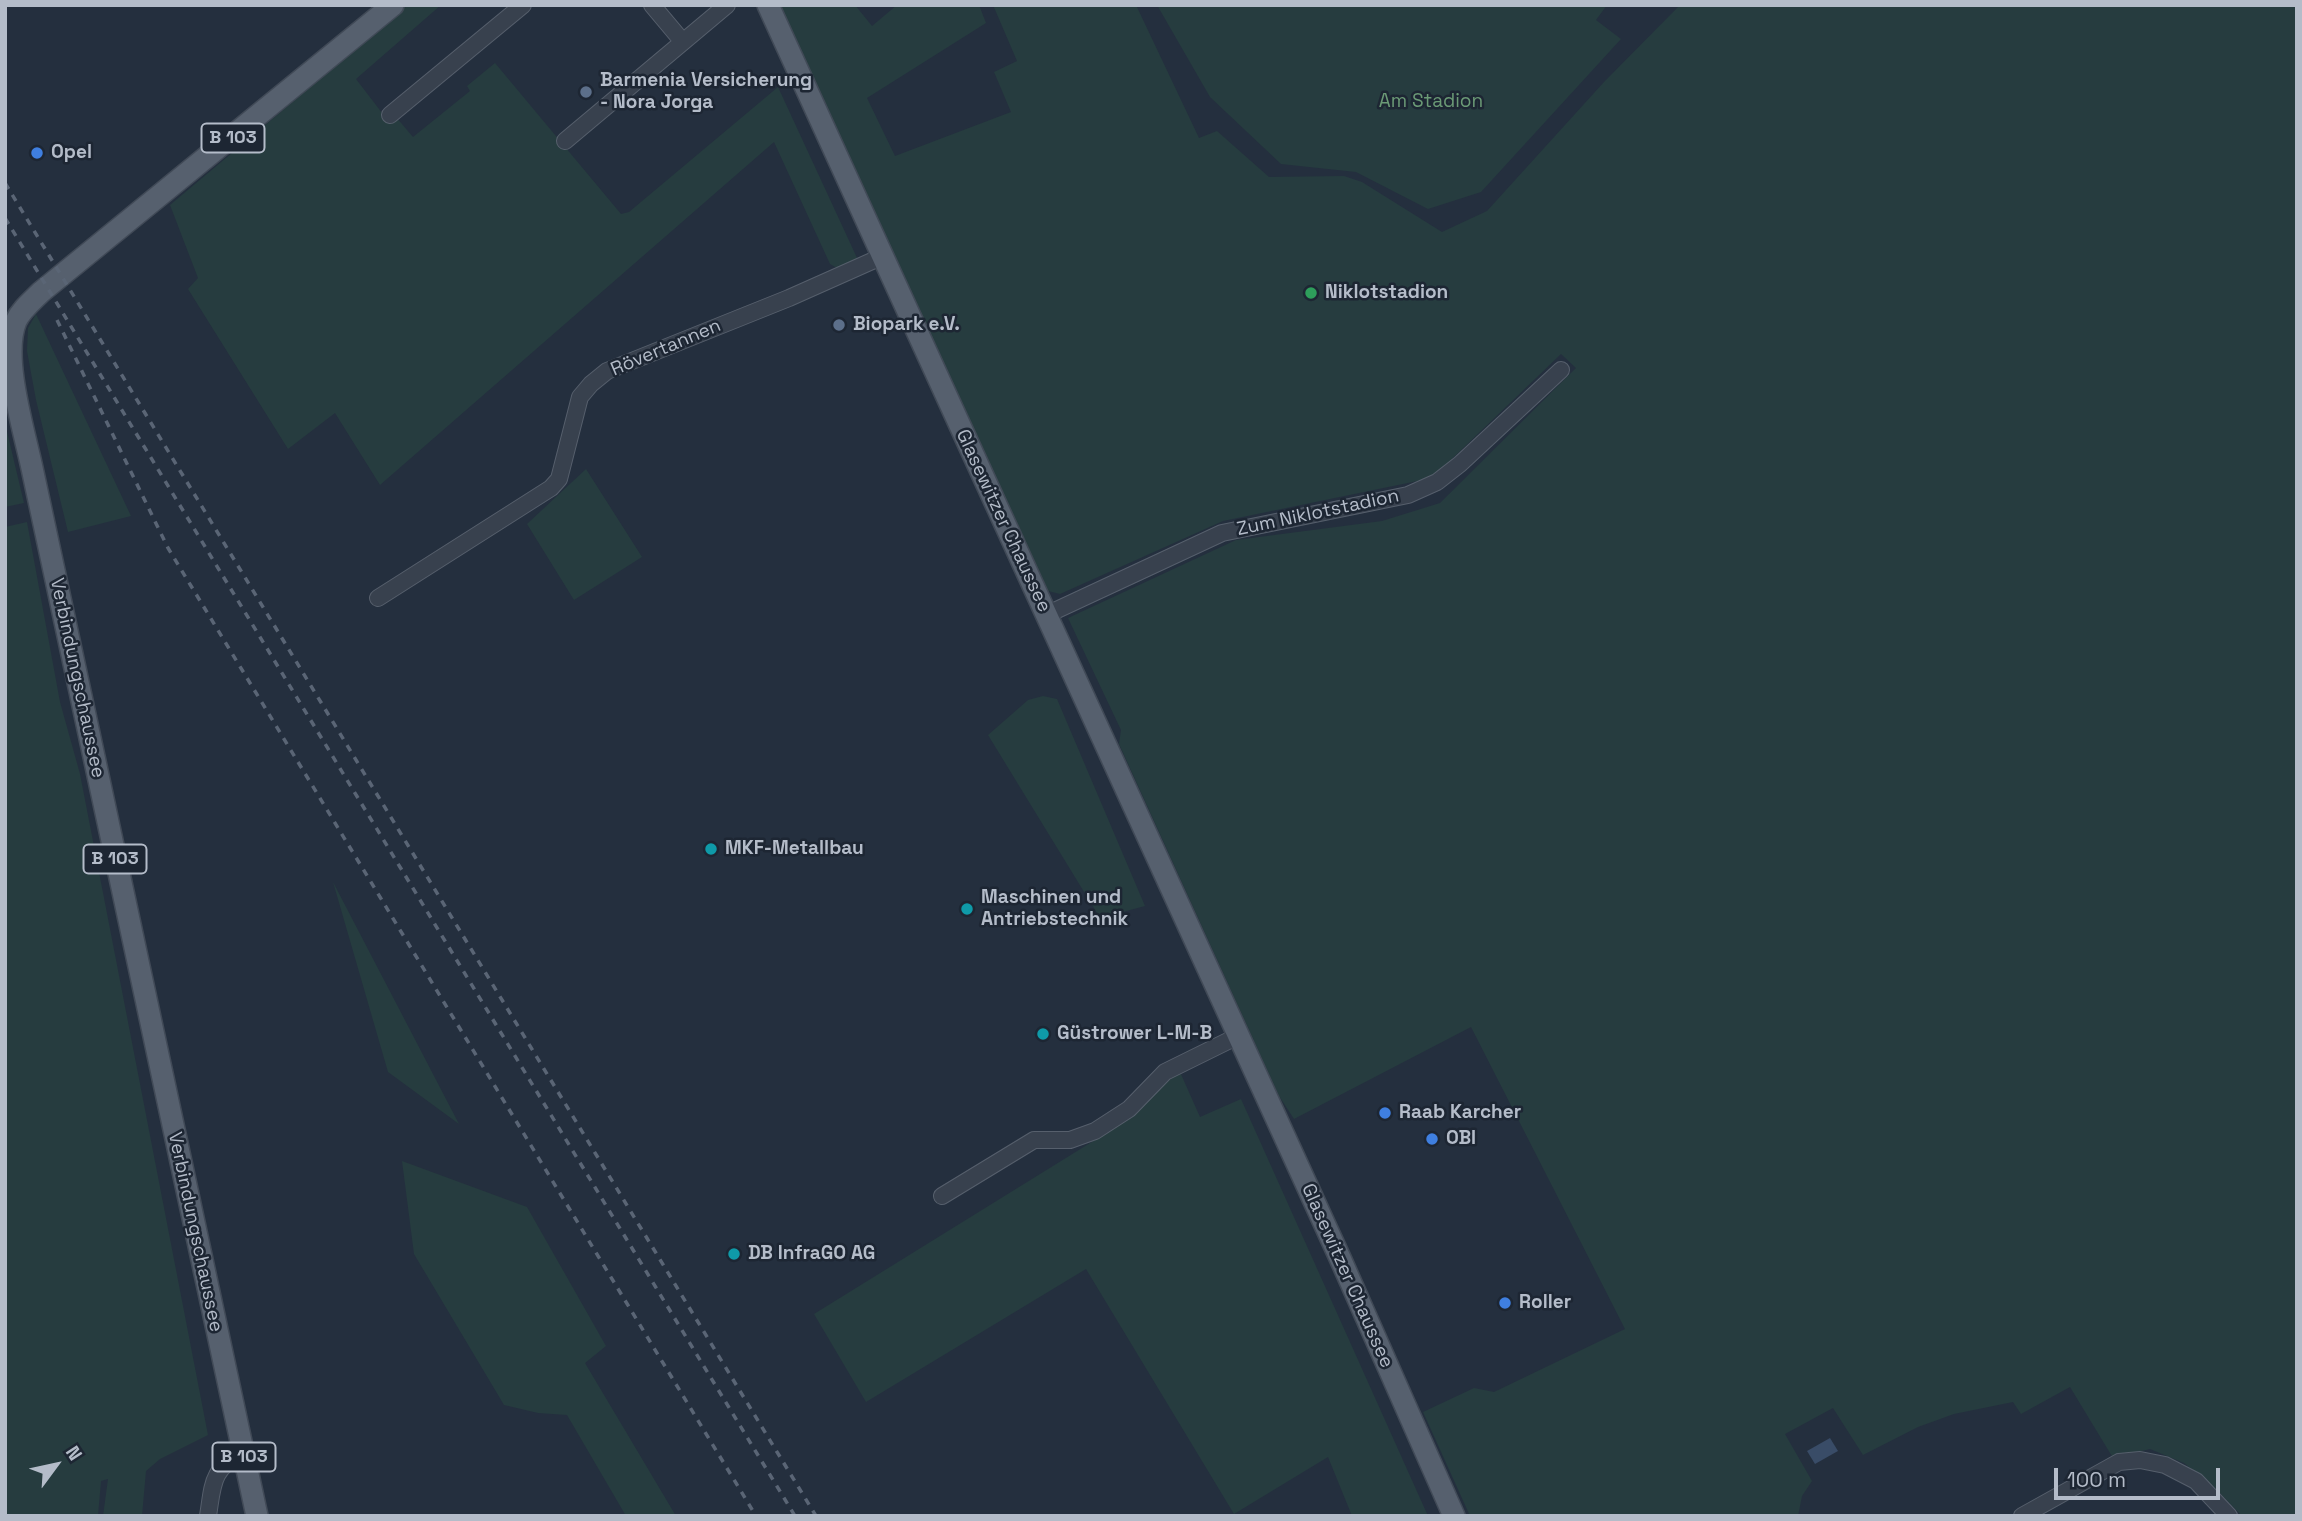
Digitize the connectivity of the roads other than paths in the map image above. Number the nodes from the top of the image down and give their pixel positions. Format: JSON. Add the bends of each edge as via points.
{"nodes":[{"id":1,"x":393,"y":5,"type":"edge"},
{"id":2,"x":523,"y":5,"type":"edge"},
{"id":3,"x":652,"y":5,"type":"edge"},
{"id":4,"x":727,"y":5,"type":"edge"},
{"id":5,"x":768,"y":5,"type":"edge"},
{"id":6,"x":683,"y":42,"type":"junction"},
{"id":7,"x":390,"y":115,"type":"dead end"},
{"id":8,"x":565,"y":141,"type":"dead end"},
{"id":9,"x":881,"y":257,"type":"junction"},
{"id":10,"x":1561,"y":370,"type":"dead end"},
{"id":11,"x":378,"y":598,"type":"dead end"},
{"id":12,"x":1046,"y":615,"type":"junction"},
{"id":13,"x":1238,"y":1036,"type":"junction"},
{"id":14,"x":942,"y":1196,"type":"dead end"},
{"id":15,"x":244,"y":1454,"type":"junction"},
{"id":16,"x":208,"y":1516,"type":"edge"},
{"id":17,"x":257,"y":1516,"type":"edge"},
{"id":18,"x":1454,"y":1516,"type":"edge"},
{"id":19,"x":2022,"y":1516,"type":"edge"},
{"id":20,"x":2229,"y":1516,"type":"edge"}],
"edges":[{"from":1,"to":15,"type":"main road","name":"Verbindungschaussee","number":"B 103","via":[[41,292],[17,318],[11,344],[32,468]]},
{"from":2,"to":7,"type":"street"},
{"from":3,"to":6,"type":"street"},
{"from":4,"to":6,"type":"street"},
{"from":5,"to":9,"type":"main road","name":"Glasewitzer Chaussee"},
{"from":6,"to":8,"type":"street"},
{"from":9,"to":11,"type":"street","name":"Rövertannen","via":[[607,371],[580,397],[559,479],[551,488]]},
{"from":9,"to":12,"type":"main road","name":"Glasewitzer Chaussee"},
{"from":10,"to":12,"type":"street","name":"Zum Niklotstadion","via":[[1437,482],[1408,495],[1222,533]]},
{"from":12,"to":13,"type":"main road","name":"Glasewitzer Chaussee"},
{"from":13,"to":14,"type":"street","via":[[1165,1072],[1129,1109],[1096,1131],[1070,1140],[1034,1140]]},
{"from":13,"to":18,"type":"main road","name":"Glasewitzer Chaussee"},
{"from":15,"to":16,"type":"street","via":[[223,1465],[214,1482]]},
{"from":15,"to":17,"type":"main road","name":"Verbindungschaussee","number":"B 103"},
{"from":19,"to":20,"type":"street","via":[[2119,1462],[2140,1460],[2165,1465],[2196,1482]]}]}
